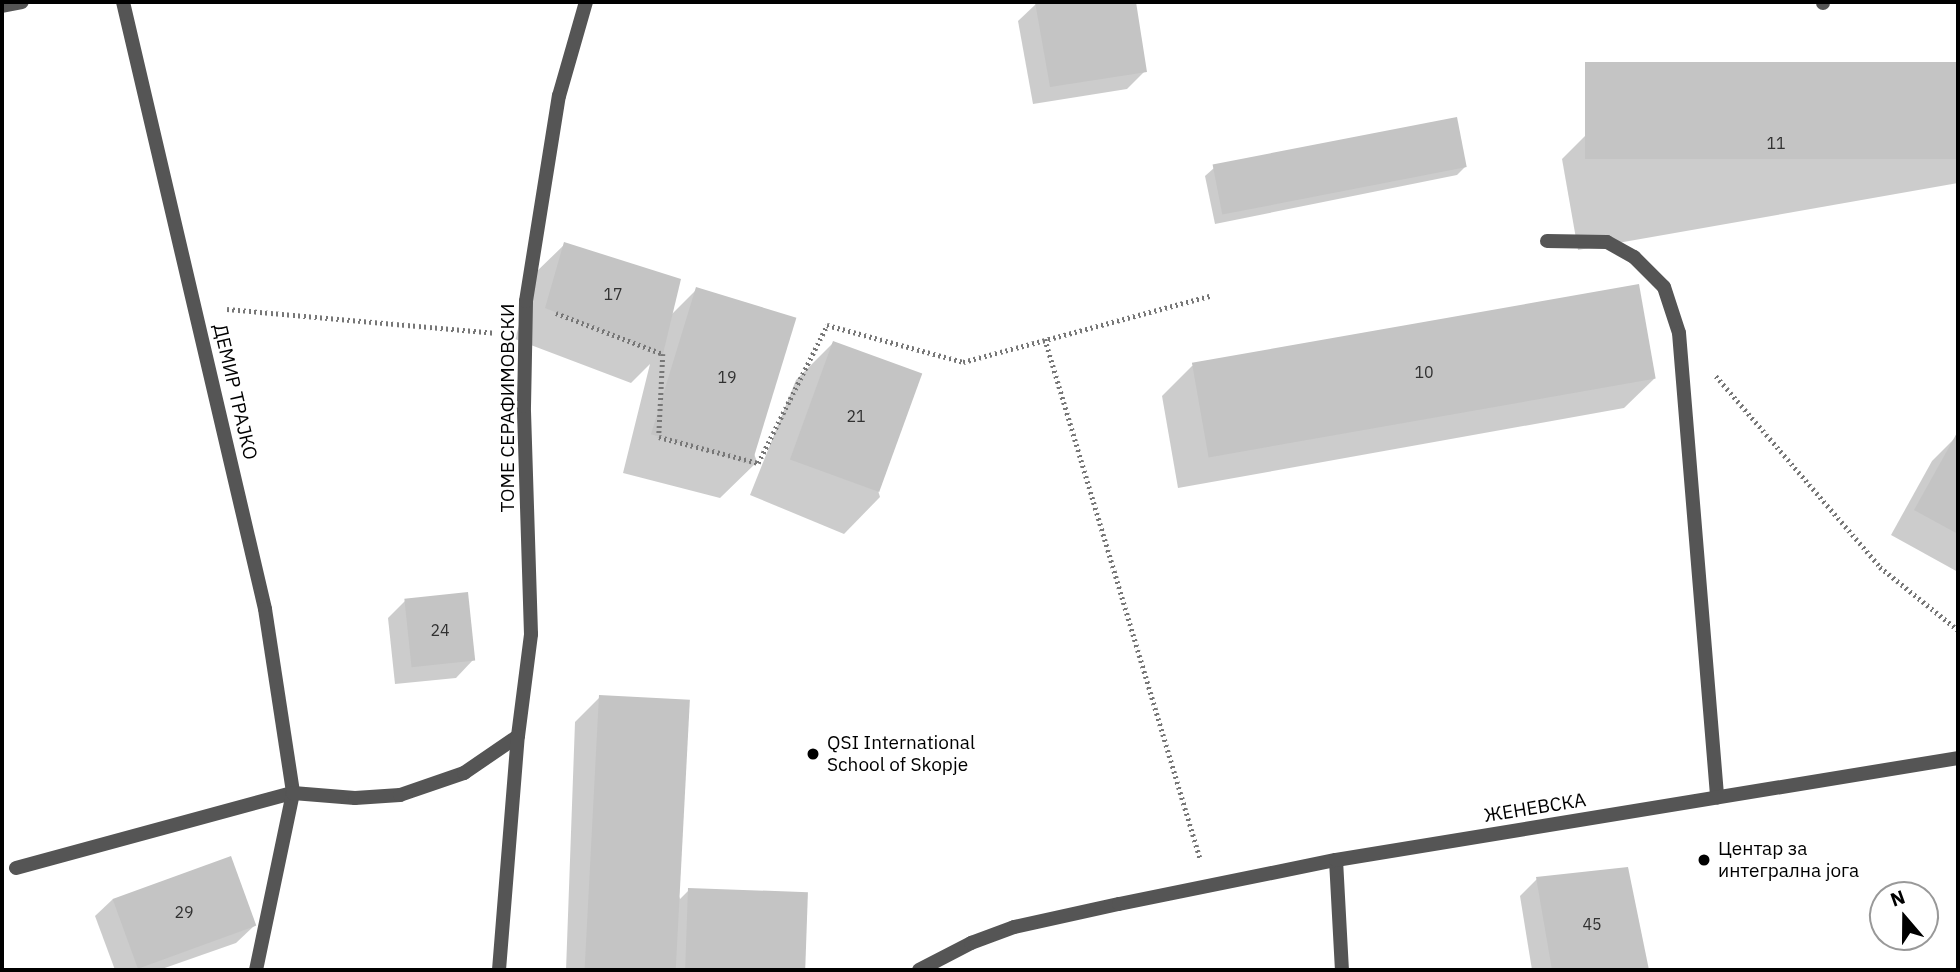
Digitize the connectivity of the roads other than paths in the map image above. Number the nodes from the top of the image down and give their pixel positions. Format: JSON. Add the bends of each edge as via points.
{"nodes":[{"id":1,"x":22,"y":2,"type":"edge"},
{"id":2,"x":123,"y":2,"type":"edge"},
{"id":3,"x":586,"y":2,"type":"edge"},
{"id":4,"x":2,"y":6,"type":"edge"},
{"id":5,"x":1546,"y":241,"type":"dead end"},
{"id":6,"x":518,"y":736,"type":"junction"},
{"id":7,"x":1958,"y":758,"type":"edge"},
{"id":8,"x":293,"y":793,"type":"junction"},
{"id":9,"x":1717,"y":797,"type":"junction"},
{"id":10,"x":1336,"y":860,"type":"junction"},
{"id":11,"x":16,"y":868,"type":"dead end"},
{"id":12,"x":256,"y":970,"type":"edge"},
{"id":13,"x":499,"y":970,"type":"edge"},
{"id":14,"x":919,"y":970,"type":"edge"},
{"id":15,"x":1342,"y":970,"type":"edge"}],
"edges":[{"from":1,"to":4,"type":"street"},
{"from":2,"to":8,"type":"street","name":"ДЕМИР ТРАЈКО","via":[[265,609]]},
{"from":3,"to":6,"type":"street","name":"ТОМЕ СЕРАФИМОВСКИ","via":[[559,96],[526,301],[531,634]]},
{"from":5,"to":9,"type":"street","via":[[1607,242],[1634,257],[1664,287],[1679,333]]},
{"from":6,"to":8,"type":"street","via":[[464,773],[400,795],[355,799]]},
{"from":6,"to":13,"type":"street","name":"ТОМЕ СЕРАФИМОВСКИ"},
{"from":7,"to":9,"type":"street","name":"ЖЕНЕВСКА"},
{"from":8,"to":11,"type":"street"},
{"from":8,"to":12,"type":"street","name":"ДЕМИР ТРАЈКО"},
{"from":9,"to":10,"type":"street","name":"ЖЕНЕВСКА"},
{"from":10,"to":14,"type":"street","name":"ЖЕНЕВСКА","via":[[1014,927]]},
{"from":10,"to":15,"type":"street"}]}
